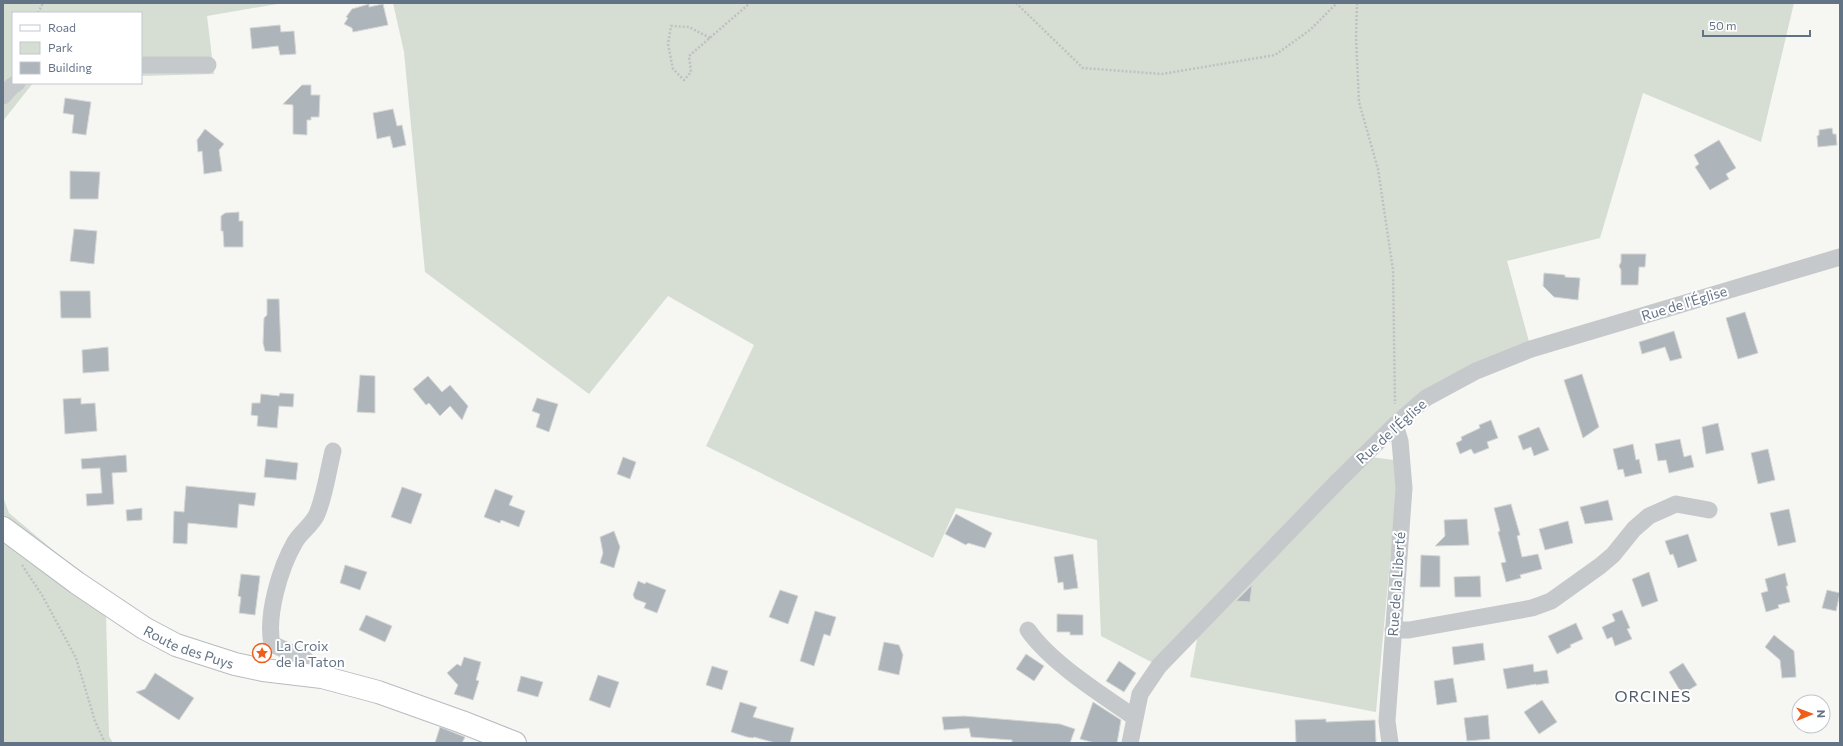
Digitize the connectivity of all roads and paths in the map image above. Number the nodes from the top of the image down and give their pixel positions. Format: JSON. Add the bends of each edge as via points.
{"nodes":[{"id":1,"x":43,"y":3,"type":"edge"},
{"id":2,"x":750,"y":3,"type":"edge"},
{"id":3,"x":1016,"y":3,"type":"edge"},
{"id":4,"x":1338,"y":3,"type":"edge"},
{"id":5,"x":1357,"y":3,"type":"edge"},
{"id":6,"x":38,"y":12,"type":"edge"},
{"id":7,"x":710,"y":38,"type":"junction"},
{"id":8,"x":142,"y":65,"type":"edge"},
{"id":9,"x":208,"y":65,"type":"dead end"},
{"id":10,"x":15,"y":84,"type":"edge"},
{"id":11,"x":3,"y":96,"type":"edge"},
{"id":12,"x":1840,"y":257,"type":"edge"},
{"id":13,"x":1395,"y":425,"type":"junction"},
{"id":14,"x":333,"y":451,"type":"dead end"},
{"id":15,"x":1709,"y":510,"type":"dead end"},
{"id":16,"x":3,"y":528,"type":"edge"},
{"id":17,"x":19,"y":560,"type":"dead end"},
{"id":18,"x":1028,"y":630,"type":"dead end"},
{"id":19,"x":1393,"y":630,"type":"junction"},
{"id":20,"x":322,"y":677,"type":"junction"},
{"id":21,"x":1134,"y":717,"type":"junction"},
{"id":22,"x":105,"y":743,"type":"edge"},
{"id":23,"x":515,"y":743,"type":"edge"},
{"id":24,"x":1130,"y":743,"type":"edge"},
{"id":25,"x":1390,"y":743,"type":"edge"}],
"edges":[{"from":1,"to":6,"type":"path"},
{"from":2,"to":7,"type":"path"},
{"from":3,"to":4,"type":"path","via":[[1083,68],[1162,74],[1275,55],[1310,30]]},
{"from":5,"to":13,"type":"path","via":[[1359,102],[1378,169],[1393,270]]},
{"from":7,"to":7,"type":"path","via":[[689,27],[671,26],[668,44],[673,69],[684,80],[691,72],[688,56]]},
{"from":8,"to":9,"type":"street"},
{"from":10,"to":11,"type":"street"},
{"from":12,"to":13,"type":"street","name":"Rue de l'Église","via":[[1522,352],[1476,371],[1426,398]]},
{"from":13,"to":19,"type":"street","name":"Rue de la Liberté","via":[[1400,441],[1404,488]]},
{"from":13,"to":21,"type":"street","name":"Rue de l'Église","via":[[1159,666],[1140,694]]},
{"from":14,"to":20,"type":"street","via":[[317,514],[296,541],[283,565],[270,635],[272,644],[304,659]]},
{"from":15,"to":19,"type":"street","via":[[1676,504],[1649,516],[1634,528],[1613,555],[1551,601],[1532,608],[1409,630]]},
{"from":16,"to":20,"type":"main road","name":"Route des Puys","via":[[77,583],[144,628],[176,645],[235,664]]},
{"from":17,"to":22,"type":"path","via":[[42,595],[76,658],[95,721]]},
{"from":18,"to":21,"type":"street","via":[[1036,642],[1088,685]]},
{"from":19,"to":25,"type":"street","name":"Rue de la Liberté","via":[[1387,721]]},
{"from":20,"to":23,"type":"main road","name":"Route des Puys","via":[[400,700]]},
{"from":21,"to":24,"type":"street","name":"Rue de l'Église"}]}
